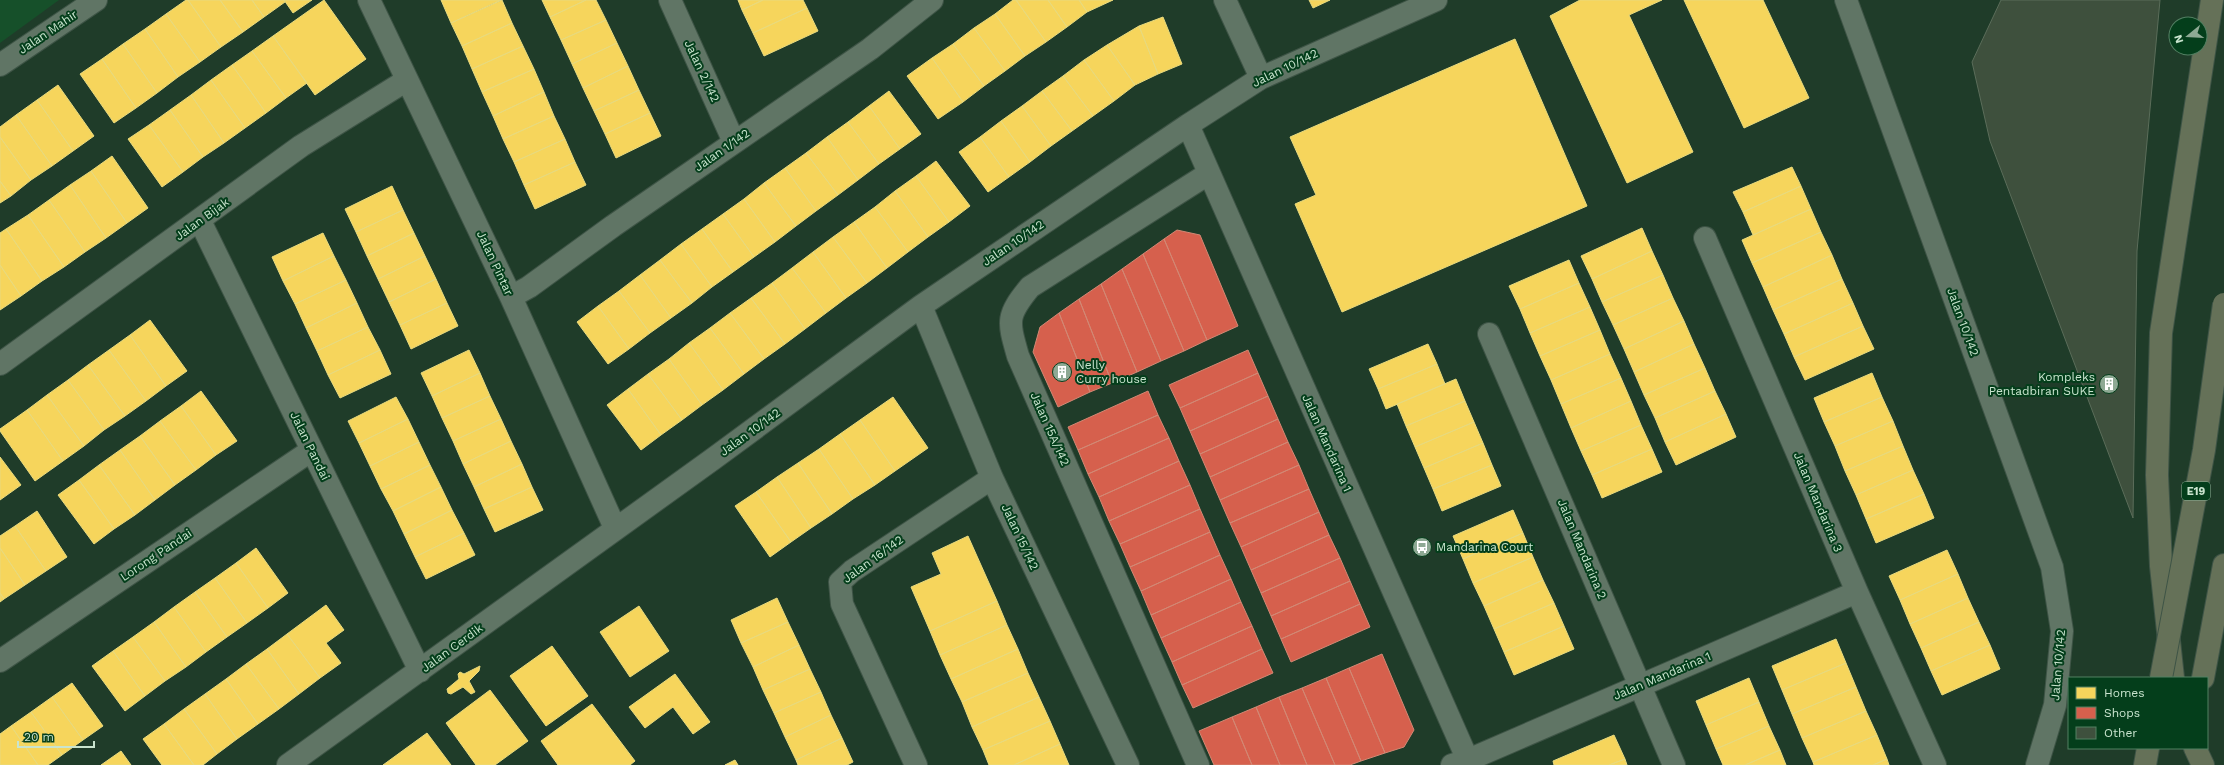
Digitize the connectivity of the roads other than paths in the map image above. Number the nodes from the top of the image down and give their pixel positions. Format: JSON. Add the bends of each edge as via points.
{"nodes":[{"id":1,"x":96,"y":0,"type":"edge"},
{"id":2,"x":369,"y":0,"type":"edge"},
{"id":3,"x":670,"y":0,"type":"edge"},
{"id":4,"x":932,"y":0,"type":"edge"},
{"id":5,"x":1225,"y":0,"type":"edge"},
{"id":6,"x":1436,"y":0,"type":"edge"},
{"id":7,"x":1846,"y":0,"type":"edge"},
{"id":8,"x":2212,"y":0,"type":"edge"},
{"id":9,"x":0,"y":65,"type":"edge"},
{"id":10,"x":1261,"y":78,"type":"junction"},
{"id":11,"x":407,"y":80,"type":"junction"},
{"id":12,"x":1188,"y":125,"type":"junction"},
{"id":13,"x":734,"y":142,"type":"junction"},
{"id":14,"x":1208,"y":174,"type":"junction"},
{"id":15,"x":200,"y":221,"type":"junction"},
{"id":16,"x":1705,"y":238,"type":"dead end"},
{"id":17,"x":511,"y":297,"type":"junction"},
{"id":18,"x":2224,"y":304,"type":"edge"},
{"id":19,"x":921,"y":306,"type":"junction"},
{"id":20,"x":1489,"y":334,"type":"dead end"},
{"id":21,"x":0,"y":364,"type":"edge"},
{"id":22,"x":312,"y":450,"type":"junction"},
{"id":23,"x":992,"y":478,"type":"junction"},
{"id":24,"x":615,"y":528,"type":"junction"},
{"id":25,"x":2224,"y":565,"type":"edge"},
{"id":26,"x":1856,"y":592,"type":"junction"},
{"id":27,"x":0,"y":661,"type":"edge"},
{"id":28,"x":420,"y":671,"type":"junction"},
{"id":29,"x":2161,"y":677,"type":"edge"},
{"id":30,"x":2173,"y":677,"type":"edge"},
{"id":31,"x":2203,"y":677,"type":"edge"},
{"id":32,"x":1641,"y":687,"type":"junction"},
{"id":33,"x":2148,"y":749,"type":"edge"},
{"id":34,"x":2189,"y":749,"type":"edge"},
{"id":35,"x":2195,"y":749,"type":"edge"},
{"id":36,"x":1463,"y":764,"type":"edge"},
{"id":37,"x":288,"y":765,"type":"edge"},
{"id":38,"x":916,"y":765,"type":"edge"},
{"id":39,"x":1128,"y":765,"type":"edge"},
{"id":40,"x":1198,"y":765,"type":"edge"},
{"id":41,"x":1674,"y":765,"type":"edge"},
{"id":42,"x":1935,"y":765,"type":"edge"},
{"id":43,"x":2037,"y":765,"type":"edge"},
{"id":44,"x":2145,"y":765,"type":"edge"},
{"id":45,"x":2185,"y":765,"type":"edge"},
{"id":46,"x":2203,"y":765,"type":"edge"}],
"edges":[{"from":1,"to":9,"type":"street","name":"Jalan Mahir"},
{"from":2,"to":11,"type":"street","name":"Jalan Pintar"},
{"from":3,"to":13,"type":"street","name":"Jalan 2/142"},
{"from":4,"to":13,"type":"street","name":"Jalan 1/142","via":[[870,49]]},
{"from":5,"to":10,"type":"street"},
{"from":6,"to":10,"type":"street","name":"Jalan 10/142"},
{"from":7,"to":43,"type":"street","name":"Jalan 10/142","via":[[2052,567],[2062,632],[2055,705]]},
{"from":8,"to":30,"type":"highway","via":[[2161,333],[2157,475],[2160,566]]},
{"from":10,"to":12,"type":"street","name":"Jalan 10/142"},
{"from":11,"to":15,"type":"street","name":"Jalan Bijak","via":[[301,146]]},
{"from":11,"to":17,"type":"street","name":"Jalan Pintar"},
{"from":12,"to":14,"type":"street","name":"Jalan Mandarina 1"},
{"from":12,"to":19,"type":"street","name":"Jalan 10/142"},
{"from":13,"to":17,"type":"street","name":"Jalan 1/142","via":[[529,287]]},
{"from":14,"to":36,"type":"street","name":"Jalan Mandarina 1"},
{"from":14,"to":40,"type":"street","name":"Jalan 15A/142","via":[[1030,287],[1014,306],[1010,329],[1018,356]]},
{"from":15,"to":21,"type":"street","name":"Jalan Bijak"},
{"from":15,"to":22,"type":"street","name":"Jalan Pandai"},
{"from":16,"to":26,"type":"street","name":"Jalan Mandarina 3"},
{"from":17,"to":24,"type":"street","name":"Jalan Pintar"},
{"from":18,"to":29,"type":"highway","number":"E19","bridge":true,"via":[[2204,450]]},
{"from":19,"to":23,"type":"street","name":"Jalan 15/142"},
{"from":19,"to":24,"type":"street","name":"Jalan 10/142"},
{"from":20,"to":32,"type":"street","name":"Jalan Mandarina 2"},
{"from":22,"to":27,"type":"street","name":"Lorong Pandai"},
{"from":22,"to":28,"type":"street","name":"Jalan Pandai"},
{"from":23,"to":38,"type":"street","name":"Jalan 16/142","via":[[852,571],[840,582],[842,604]]},
{"from":23,"to":39,"type":"street","name":"Jalan 15/142"},
{"from":24,"to":28,"type":"street","name":"Jalan Cerdik"},
{"from":25,"to":31,"type":"highway"},
{"from":26,"to":32,"type":"street","name":"Jalan Mandarina 1"},
{"from":26,"to":42,"type":"street","name":"Jalan Mandarina 3"},
{"from":28,"to":37,"type":"street","name":"Jalan Cerdik"},
{"from":32,"to":36,"type":"street","name":"Jalan Mandarina 1","via":[[1583,709]]},
{"from":32,"to":41,"type":"street","name":"Jalan Mandarina 2"},
{"from":33,"to":44,"type":"highway"},
{"from":34,"to":45,"type":"highway"},
{"from":35,"to":46,"type":"highway"}]}
